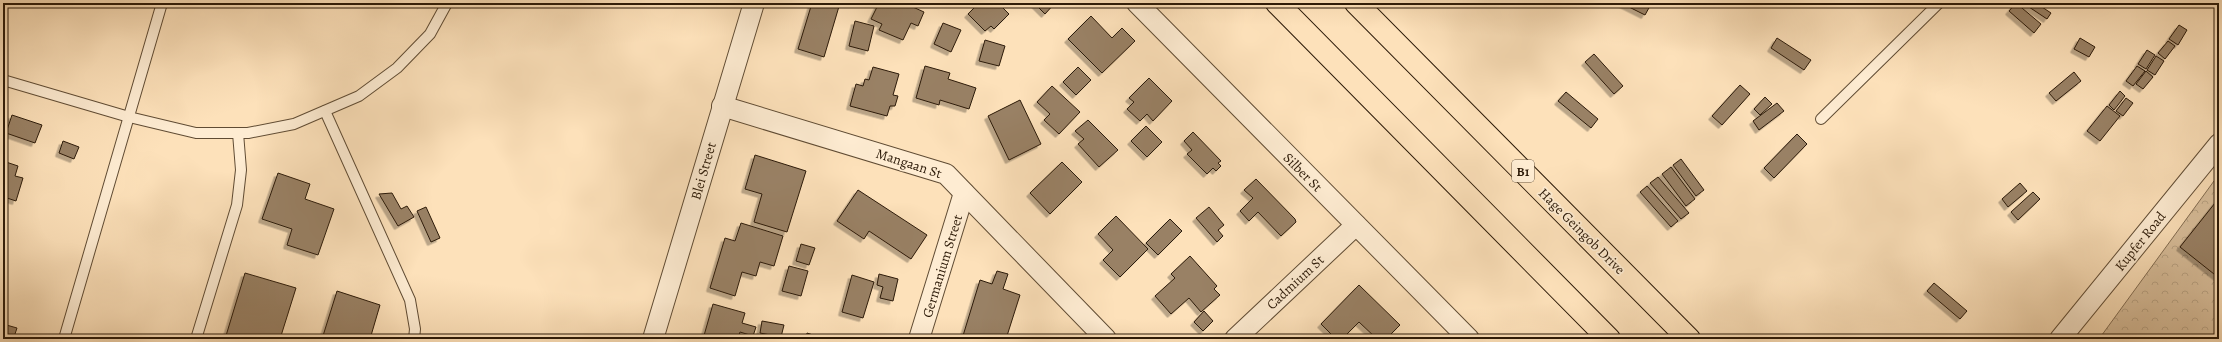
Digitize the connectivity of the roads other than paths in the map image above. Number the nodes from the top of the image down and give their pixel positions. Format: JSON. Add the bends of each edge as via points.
{"nodes":[{"id":1,"x":162,"y":3,"type":"edge"},
{"id":2,"x":447,"y":3,"type":"edge"},
{"id":3,"x":754,"y":3,"type":"edge"},
{"id":4,"x":1137,"y":3,"type":"edge"},
{"id":5,"x":1277,"y":3,"type":"edge"},
{"id":6,"x":1356,"y":3,"type":"edge"},
{"id":7,"x":1939,"y":3,"type":"edge"},
{"id":8,"x":3,"y":80,"type":"edge"},
{"id":9,"x":722,"y":106,"type":"junction"},
{"id":10,"x":325,"y":111,"type":"junction"},
{"id":11,"x":129,"y":117,"type":"junction"},
{"id":12,"x":1821,"y":119,"type":"dead end"},
{"id":13,"x":238,"y":133,"type":"junction"},
{"id":14,"x":2219,"y":144,"type":"edge"},
{"id":15,"x":964,"y":193,"type":"junction"},
{"id":16,"x":1356,"y":226,"type":"junction"},
{"id":17,"x":64,"y":339,"type":"edge"},
{"id":18,"x":196,"y":339,"type":"edge"},
{"id":19,"x":414,"y":339,"type":"edge"},
{"id":20,"x":653,"y":339,"type":"edge"},
{"id":21,"x":920,"y":339,"type":"edge"},
{"id":22,"x":1106,"y":339,"type":"edge"},
{"id":23,"x":1235,"y":339,"type":"edge"},
{"id":24,"x":1470,"y":339,"type":"edge"},
{"id":25,"x":1609,"y":339,"type":"edge"},
{"id":26,"x":1689,"y":339,"type":"edge"},
{"id":27,"x":2060,"y":339,"type":"edge"}],
"edges":[{"from":1,"to":11,"type":"lane"},
{"from":2,"to":10,"type":"lane","via":[[430,34],[396,68],[359,96]]},
{"from":3,"to":9,"type":"street","name":"Blei Street"},
{"from":4,"to":16,"type":"street","name":"Silber St"},
{"from":5,"to":25,"type":"highway"},
{"from":6,"to":26,"type":"highway","name":"Hage Geingob Drive","number":"B1"},
{"from":7,"to":12,"type":"lane"},
{"from":8,"to":11,"type":"lane"},
{"from":9,"to":15,"type":"street","name":"Mangaan St","via":[[941,172],[951,178]]},
{"from":9,"to":20,"type":"street","name":"Blei Street"},
{"from":10,"to":13,"type":"lane","via":[[294,124]]},
{"from":10,"to":19,"type":"lane","via":[[410,300],[415,329]]},
{"from":11,"to":13,"type":"lane","via":[[196,133]]},
{"from":11,"to":17,"type":"lane"},
{"from":13,"to":18,"type":"lane","via":[[241,170],[237,205]]},
{"from":14,"to":27,"type":"street","name":"Kupfer Road"},
{"from":15,"to":21,"type":"street","name":"Germanium Street"},
{"from":15,"to":22,"type":"street","name":"Mangaan St"},
{"from":16,"to":23,"type":"street","name":"Cadmium St"},
{"from":16,"to":24,"type":"street","name":"Silber St"}]}
